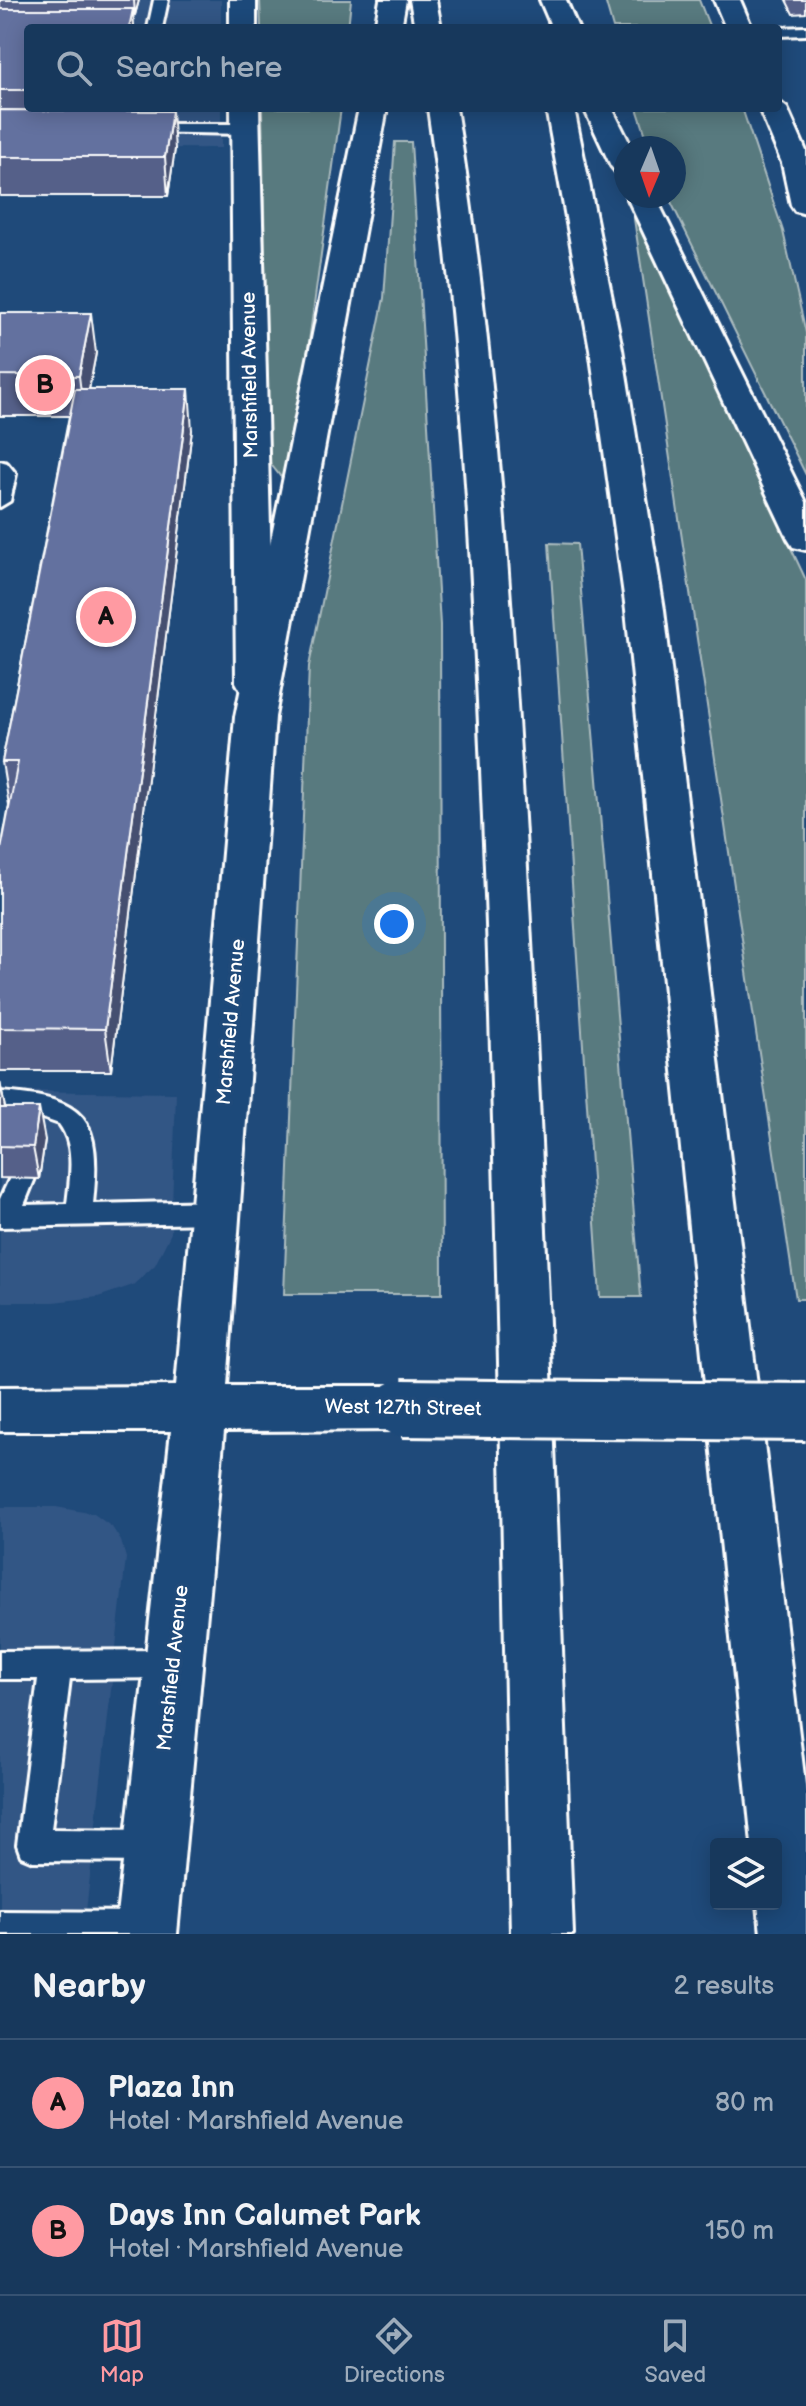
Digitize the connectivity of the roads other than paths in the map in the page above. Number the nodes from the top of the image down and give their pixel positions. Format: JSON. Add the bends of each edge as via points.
{"nodes":[{"id":1,"x":161,"y":0,"type":"edge"},
{"id":2,"x":243,"y":0,"type":"edge"},
{"id":3,"x":393,"y":0,"type":"edge"},
{"id":4,"x":423,"y":0,"type":"edge"},
{"id":5,"x":534,"y":0,"type":"edge"},
{"id":6,"x":553,"y":0,"type":"edge"},
{"id":7,"x":727,"y":0,"type":"edge"},
{"id":8,"x":156,"y":24,"type":"edge"},
{"id":9,"x":243,"y":24,"type":"edge"},
{"id":10,"x":389,"y":24,"type":"edge"},
{"id":11,"x":427,"y":24,"type":"edge"},
{"id":12,"x":540,"y":24,"type":"edge"},
{"id":13,"x":563,"y":24,"type":"edge"},
{"id":14,"x":737,"y":24,"type":"edge"},
{"id":15,"x":806,"y":31,"type":"edge"},
{"id":16,"x":782,"y":32,"type":"edge"},
{"id":17,"x":138,"y":112,"type":"edge"},
{"id":18,"x":372,"y":112,"type":"edge"},
{"id":19,"x":443,"y":112,"type":"edge"},
{"id":20,"x":561,"y":112,"type":"edge"},
{"id":21,"x":600,"y":112,"type":"edge"},
{"id":22,"x":775,"y":112,"type":"edge"},
{"id":23,"x":245,"y":119,"type":"edge"},
{"id":24,"x":614,"y":141,"type":"edge"},
{"id":25,"x":806,"y":205,"type":"edge"},
{"id":26,"x":646,"y":208,"type":"edge"},
{"id":27,"x":0,"y":467,"type":"edge"},
{"id":28,"x":0,"y":501,"type":"edge"},
{"id":29,"x":806,"y":539,"type":"edge"},
{"id":30,"x":255,"y":717,"type":"junction"},
{"id":31,"x":0,"y":1102,"type":"edge"},
{"id":32,"x":22,"y":1178,"type":"edge"},
{"id":33,"x":216,"y":1212,"type":"junction"},
{"id":34,"x":79,"y":1215,"type":"junction"},
{"id":35,"x":3,"y":1216,"type":"edge"},
{"id":36,"x":200,"y":1406,"type":"junction"},
{"id":37,"x":0,"y":1409,"type":"edge"},
{"id":38,"x":806,"y":1412,"type":"edge"},
{"id":39,"x":56,"y":1664,"type":"junction"},
{"id":40,"x":173,"y":1664,"type":"junction"},
{"id":41,"x":0,"y":1665,"type":"edge"},
{"id":42,"x":155,"y":1846,"type":"junction"},
{"id":43,"x":0,"y":1928,"type":"edge"},
{"id":44,"x":146,"y":1932,"type":"edge"},
{"id":45,"x":542,"y":1934,"type":"edge"},
{"id":46,"x":792,"y":1934,"type":"edge"}],
"edges":[{"from":1,"to":8,"type":"lane"},
{"from":2,"to":9,"type":"main road"},
{"from":3,"to":10,"type":"main road"},
{"from":4,"to":11,"type":"main road"},
{"from":5,"to":12,"type":"main road"},
{"from":6,"to":13,"type":"main road"},
{"from":7,"to":14,"type":"main road"},
{"from":15,"to":16,"type":"lane"},
{"from":17,"to":23,"type":"lane","via":[[129,129]]},
{"from":18,"to":30,"type":"main road"},
{"from":19,"to":45,"type":"main road","via":[[474,368],[498,711]]},
{"from":20,"to":46,"type":"main road","via":[[606,349],[645,610]]},
{"from":21,"to":24,"type":"main road"},
{"from":22,"to":25,"type":"main road","via":[[797,163]]},
{"from":23,"to":30,"type":"main road","name":"Marshfield Avenue"},
{"from":26,"to":29,"type":"main road"},
{"from":27,"to":28,"type":"lane","via":[[6,474]]},
{"from":30,"to":33,"type":"main road","name":"Marshfield Avenue"},
{"from":31,"to":34,"type":"lane","via":[[31,1115],[54,1107],[80,1130],[85,1160]]},
{"from":32,"to":35,"type":"lane"},
{"from":33,"to":34,"type":"lane"},
{"from":33,"to":36,"type":"main road","name":"Marshfield Avenue"},
{"from":34,"to":35,"type":"lane"},
{"from":36,"to":37,"type":"main road","name":"West 127th Street"},
{"from":36,"to":38,"type":"main road","name":"West 127th Street","bridge":true},
{"from":36,"to":40,"type":"main road","name":"Marshfield Avenue"},
{"from":39,"to":40,"type":"lane"},
{"from":39,"to":41,"type":"lane"},
{"from":39,"to":42,"type":"lane","via":[[33,1845]]},
{"from":40,"to":42,"type":"main road","name":"Marshfield Avenue"},
{"from":42,"to":44,"type":"main road","name":"Marshfield Avenue"},
{"from":43,"to":44,"type":"lane"}]}
